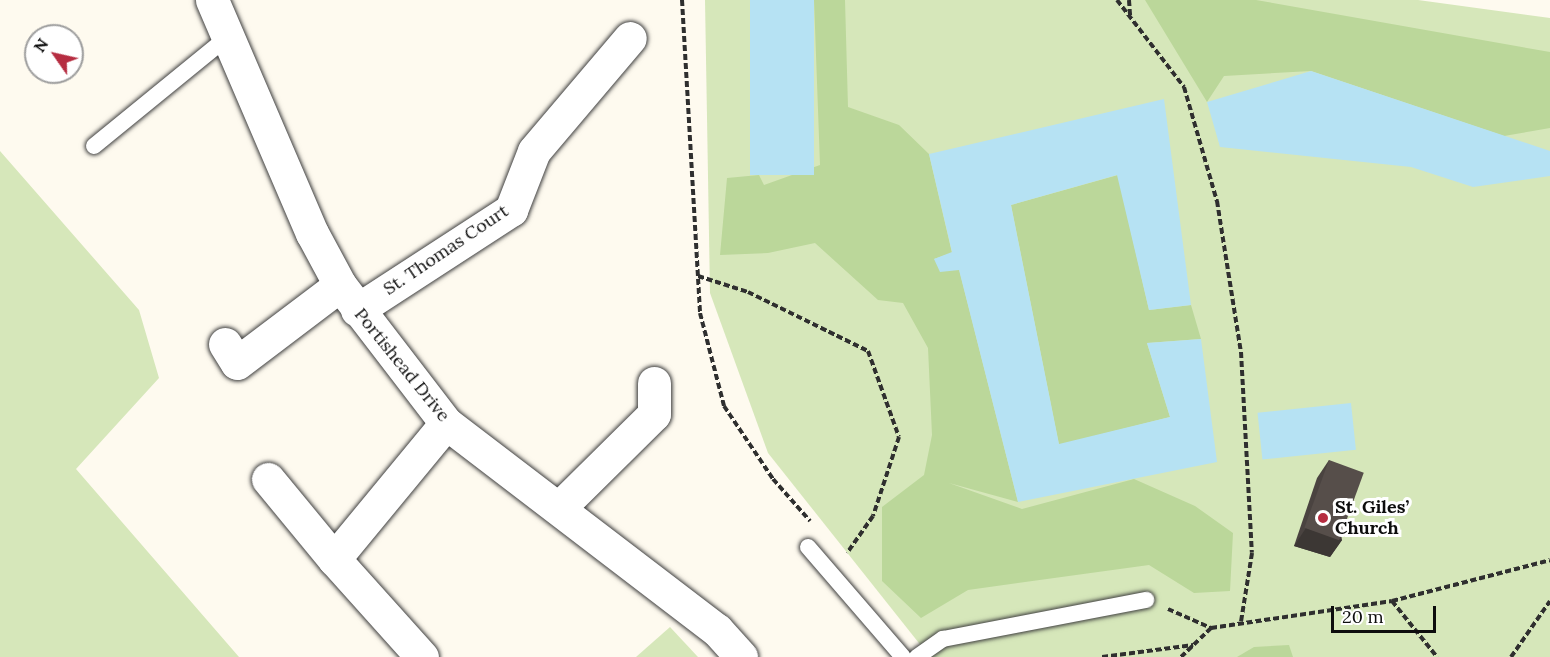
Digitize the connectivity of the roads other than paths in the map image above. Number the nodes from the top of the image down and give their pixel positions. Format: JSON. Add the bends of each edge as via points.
{"nodes":[{"id":1,"x":212,"y":0,"type":"edge"},
{"id":2,"x":231,"y":34,"type":"junction"},
{"id":3,"x":630,"y":38,"type":"dead end"},
{"id":4,"x":94,"y":147,"type":"dead end"},
{"id":5,"x":349,"y":298,"type":"junction"},
{"id":6,"x":225,"y":344,"type":"dead end"},
{"id":7,"x":654,"y":383,"type":"dead end"},
{"id":8,"x":446,"y":423,"type":"junction"},
{"id":9,"x":268,"y":479,"type":"dead end"},
{"id":10,"x":560,"y":507,"type":"junction"},
{"id":11,"x":808,"y":547,"type":"dead end"},
{"id":12,"x":333,"y":559,"type":"junction"},
{"id":13,"x":1146,"y":600,"type":"road end"},
{"id":14,"x":422,"y":657,"type":"edge"},
{"id":15,"x":741,"y":657,"type":"edge"},
{"id":16,"x":903,"y":657,"type":"edge"},
{"id":17,"x":917,"y":657,"type":"edge"}],
"edges":[{"from":1,"to":2,"type":"street","name":"Portishead Drive"},
{"from":2,"to":4,"type":"lane"},
{"from":2,"to":5,"type":"street","name":"Portishead Drive","via":[[312,232]]},
{"from":3,"to":5,"type":"street","name":"St. Thomas Court","via":[[534,151],[511,210]]},
{"from":5,"to":6,"type":"street","name":"St. Thomas Court","via":[[237,363]]},
{"from":5,"to":8,"type":"street","name":"Portishead Drive"},
{"from":7,"to":10,"type":"street","via":[[654,414]]},
{"from":8,"to":10,"type":"street","name":"Portishead Drive"},
{"from":8,"to":12,"type":"street"},
{"from":9,"to":12,"type":"street"},
{"from":10,"to":15,"type":"street","name":"Portishead Drive","via":[[717,630]]},
{"from":11,"to":16,"type":"lane"},
{"from":12,"to":14,"type":"street"},
{"from":13,"to":17,"type":"lane","via":[[943,639]]}]}
